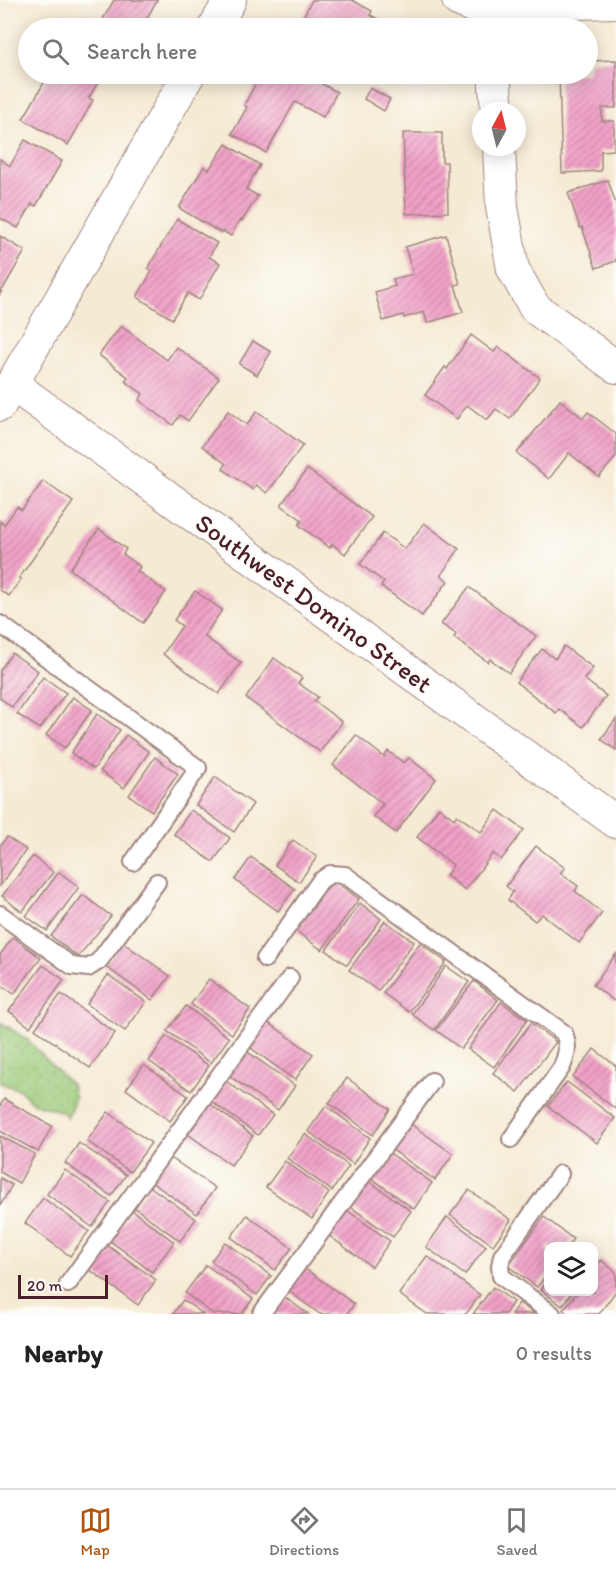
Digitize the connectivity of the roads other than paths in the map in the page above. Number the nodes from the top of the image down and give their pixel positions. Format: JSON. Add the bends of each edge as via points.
{"nodes":[{"id":1,"x":230,"y":0,"type":"edge"},
{"id":2,"x":458,"y":0,"type":"edge"},
{"id":3,"x":616,"y":2,"type":"edge"},
{"id":4,"x":220,"y":18,"type":"edge"},
{"id":5,"x":486,"y":18,"type":"edge"},
{"id":6,"x":499,"y":18,"type":"edge"},
{"id":7,"x":183,"y":84,"type":"edge"},
{"id":8,"x":495,"y":84,"type":"edge"},
{"id":9,"x":496,"y":102,"type":"edge"},
{"id":10,"x":499,"y":156,"type":"edge"},
{"id":11,"x":616,"y":367,"type":"edge"},
{"id":12,"x":6,"y":394,"type":"edge"},
{"id":13,"x":0,"y":624,"type":"edge"},
{"id":14,"x":616,"y":822,"type":"edge"},
{"id":15,"x":133,"y":862,"type":"dead end"},
{"id":16,"x":158,"y":882,"type":"dead end"},
{"id":17,"x":0,"y":914,"type":"edge"},
{"id":18,"x":265,"y":959,"type":"dead end"},
{"id":19,"x":290,"y":978,"type":"dead end"},
{"id":20,"x":432,"y":1081,"type":"dead end"},
{"id":21,"x":512,"y":1139,"type":"dead end"},
{"id":22,"x":560,"y":1174,"type":"dead end"},
{"id":23,"x":68,"y":1284,"type":"dead end"},
{"id":24,"x":261,"y":1314,"type":"edge"},
{"id":25,"x":552,"y":1314,"type":"edge"}],
"edges":[{"from":1,"to":4,"type":"street"},
{"from":2,"to":5,"type":"street"},
{"from":3,"to":6,"type":"street","via":[[534,4]]},
{"from":7,"to":12,"type":"street"},
{"from":8,"to":9,"type":"street"},
{"from":10,"to":11,"type":"street","via":[[502,207],[513,269],[535,308]]},
{"from":12,"to":14,"type":"street","name":"Southwest Domino Street"},
{"from":13,"to":15,"type":"lane","via":[[198,768]]},
{"from":16,"to":17,"type":"lane","via":[[99,961],[88,968],[72,966]]},
{"from":18,"to":21,"type":"lane","via":[[320,881],[330,874],[345,875],[564,1033],[568,1044],[562,1066]]},
{"from":19,"to":23,"type":"lane"},
{"from":20,"to":24,"type":"lane"},
{"from":22,"to":25,"type":"lane","via":[[502,1256],[500,1266],[501,1276]]}]}
